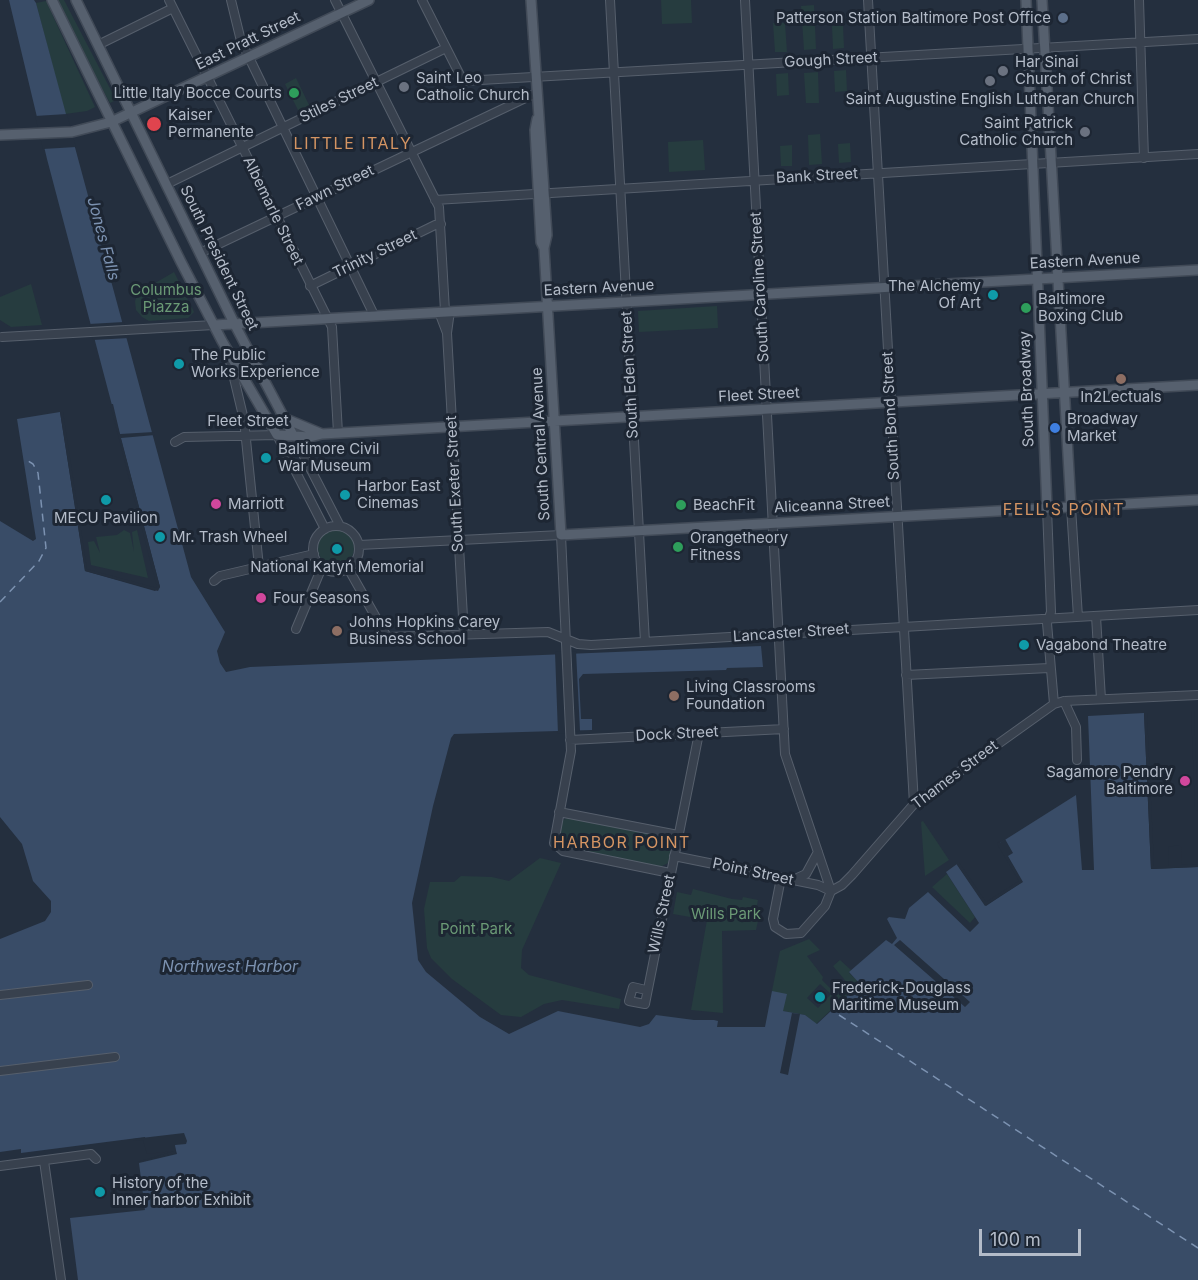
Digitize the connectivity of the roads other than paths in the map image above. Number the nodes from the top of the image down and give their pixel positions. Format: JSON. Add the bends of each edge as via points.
{"nodes":[{"id":1,"x":52,"y":0,"type":"edge"},
{"id":2,"x":76,"y":0,"type":"edge"},
{"id":3,"x":231,"y":0,"type":"edge"},
{"id":4,"x":335,"y":0,"type":"edge"},
{"id":5,"x":369,"y":0,"type":"edge"},
{"id":6,"x":422,"y":0,"type":"edge"},
{"id":7,"x":531,"y":0,"type":"edge"},
{"id":8,"x":610,"y":0,"type":"edge"},
{"id":9,"x":745,"y":0,"type":"edge"},
{"id":10,"x":868,"y":0,"type":"edge"},
{"id":11,"x":1026,"y":0,"type":"edge"},
{"id":12,"x":1042,"y":0,"type":"edge"},
{"id":13,"x":1139,"y":0,"type":"edge"},
{"id":14,"x":171,"y":4,"type":"edge"},
{"id":15,"x":342,"y":13,"type":"junction"},
{"id":16,"x":1198,"y":39,"type":"edge"},
{"id":17,"x":1141,"y":42,"type":"junction"},
{"id":18,"x":98,"y":45,"type":"junction"},
{"id":19,"x":1044,"y":47,"type":"junction"},
{"id":20,"x":446,"y":48,"type":"junction"},
{"id":21,"x":1028,"y":48,"type":"junction"},
{"id":22,"x":249,"y":57,"type":"junction"},
{"id":23,"x":872,"y":58,"type":"junction"},
{"id":24,"x":748,"y":65,"type":"junction"},
{"id":25,"x":614,"y":72,"type":"junction"},
{"id":26,"x":535,"y":77,"type":"junction"},
{"id":27,"x":207,"y":78,"type":"junction"},
{"id":28,"x":377,"y":82,"type":"junction"},
{"id":29,"x":536,"y":93,"type":"junction"},
{"id":30,"x":132,"y":114,"type":"junction"},
{"id":31,"x":111,"y":122,"type":"junction"},
{"id":32,"x":283,"y":127,"type":"junction"},
{"id":33,"x":0,"y":135,"type":"edge"},
{"id":34,"x":242,"y":147,"type":"junction"},
{"id":35,"x":411,"y":152,"type":"junction"},
{"id":36,"x":1198,"y":154,"type":"edge"},
{"id":37,"x":1144,"y":158,"type":"junction"},
{"id":38,"x":1050,"y":163,"type":"junction"},
{"id":39,"x":1034,"y":164,"type":"junction"},
{"id":40,"x":877,"y":173,"type":"junction"},
{"id":41,"x":754,"y":180,"type":"junction"},
{"id":42,"x":167,"y":184,"type":"junction"},
{"id":43,"x":620,"y":188,"type":"junction"},
{"id":44,"x":542,"y":193,"type":"junction"},
{"id":45,"x":317,"y":197,"type":"junction"},
{"id":46,"x":435,"y":200,"type":"junction"},
{"id":47,"x":276,"y":217,"type":"junction"},
{"id":48,"x":441,"y":224,"type":"junction"},
{"id":49,"x":200,"y":253,"type":"junction"},
{"id":50,"x":351,"y":266,"type":"junction"},
{"id":51,"x":1198,"y":270,"type":"edge"},
{"id":52,"x":1056,"y":278,"type":"junction"},
{"id":53,"x":1038,"y":279,"type":"junction"},
{"id":54,"x":310,"y":286,"type":"junction"},
{"id":55,"x":884,"y":288,"type":"junction"},
{"id":56,"x":760,"y":294,"type":"junction"},
{"id":57,"x":626,"y":301,"type":"junction"},
{"id":58,"x":548,"y":306,"type":"junction"},
{"id":59,"x":445,"y":311,"type":"junction"},
{"id":60,"x":374,"y":315,"type":"junction"},
{"id":61,"x":326,"y":317,"type":"junction"},
{"id":62,"x":234,"y":323,"type":"junction"},
{"id":63,"x":214,"y":325,"type":"junction"},
{"id":64,"x":1,"y":338,"type":"edge"},
{"id":65,"x":229,"y":352,"type":"junction"},
{"id":66,"x":1198,"y":385,"type":"edge"},
{"id":67,"x":1064,"y":392,"type":"junction"},
{"id":68,"x":1043,"y":393,"type":"junction"},
{"id":69,"x":890,"y":402,"type":"junction"},
{"id":70,"x":766,"y":409,"type":"junction"},
{"id":71,"x":282,"y":415,"type":"junction"},
{"id":72,"x":633,"y":417,"type":"junction"},
{"id":73,"x":554,"y":421,"type":"junction"},
{"id":74,"x":452,"y":427,"type":"junction"},
{"id":75,"x":338,"y":433,"type":"junction"},
{"id":76,"x":322,"y":434,"type":"junction"},
{"id":77,"x":278,"y":435,"type":"junction"},
{"id":78,"x":293,"y":435,"type":"junction"},
{"id":79,"x":244,"y":436,"type":"junction"},
{"id":80,"x":175,"y":442,"type":"dead end"},
{"id":81,"x":1198,"y":500,"type":"edge"},
{"id":82,"x":1071,"y":507,"type":"junction"},
{"id":83,"x":1047,"y":508,"type":"junction"},
{"id":84,"x":897,"y":516,"type":"junction"},
{"id":85,"x":772,"y":524,"type":"junction"},
{"id":86,"x":340,"y":526,"type":"junction"},
{"id":87,"x":325,"y":529,"type":"junction"},
{"id":88,"x":639,"y":531,"type":"junction"},
{"id":89,"x":561,"y":535,"type":"junction"},
{"id":90,"x":459,"y":540,"type":"junction"},
{"id":91,"x":359,"y":545,"type":"junction"},
{"id":92,"x":314,"y":555,"type":"junction"},
{"id":93,"x":259,"y":567,"type":"junction"},
{"id":94,"x":322,"y":567,"type":"junction"},
{"id":95,"x":348,"y":568,"type":"junction"},
{"id":96,"x":214,"y":581,"type":"dead end"},
{"id":97,"x":1198,"y":610,"type":"edge"},
{"id":98,"x":1096,"y":616,"type":"junction"},
{"id":99,"x":1078,"y":617,"type":"junction"},
{"id":100,"x":1048,"y":618,"type":"junction"},
{"id":101,"x":903,"y":626,"type":"junction"},
{"id":102,"x":296,"y":629,"type":"dead end"},
{"id":103,"x":778,"y":633,"type":"junction"},
{"id":104,"x":465,"y":634,"type":"junction"},
{"id":105,"x":566,"y":638,"type":"junction"},
{"id":106,"x":645,"y":642,"type":"junction"},
{"id":107,"x":1049,"y":668,"type":"junction"},
{"id":108,"x":906,"y":675,"type":"junction"},
{"id":109,"x":1198,"y":694,"type":"edge"},
{"id":110,"x":1101,"y":699,"type":"junction"},
{"id":111,"x":1064,"y":701,"type":"junction"},
{"id":112,"x":1054,"y":704,"type":"junction"},
{"id":113,"x":784,"y":729,"type":"junction"},
{"id":114,"x":699,"y":733,"type":"junction"},
{"id":115,"x":570,"y":737,"type":"junction"},
{"id":116,"x":1077,"y":760,"type":"dead end"},
{"id":117,"x":914,"y":804,"type":"junction"},
{"id":118,"x":559,"y":812,"type":"junction"},
{"id":119,"x":678,"y":835,"type":"junction"},
{"id":120,"x":818,"y":852,"type":"junction"},
{"id":121,"x":674,"y":856,"type":"junction"},
{"id":122,"x":670,"y":873,"type":"junction"},
{"id":123,"x":781,"y":878,"type":"junction"},
{"id":124,"x":791,"y":880,"type":"junction"},
{"id":125,"x":831,"y":891,"type":"junction"},
{"id":126,"x":88,"y":985,"type":"dead end"},
{"id":127,"x":646,"y":990,"type":"dead end"},
{"id":128,"x":0,"y":996,"type":"edge"},
{"id":129,"x":115,"y":1057,"type":"dead end"},
{"id":130,"x":0,"y":1071,"type":"edge"},
{"id":131,"x":96,"y":1159,"type":"dead end"},
{"id":132,"x":44,"y":1161,"type":"junction"},
{"id":133,"x":0,"y":1166,"type":"edge"},
{"id":134,"x":61,"y":1280,"type":"edge"}],
"edges":[{"from":1,"to":31,"type":"main road"},
{"from":2,"to":18,"type":"main road","name":"South President Street"},
{"from":3,"to":22,"type":"street","via":[[238,34]]},
{"from":4,"to":15,"type":"street","name":"South Exeter Street"},
{"from":5,"to":15,"type":"main road","name":"East Pratt Street"},
{"from":6,"to":20,"type":"street"},
{"from":7,"to":26,"type":"main road","name":"South Central Avenue"},
{"from":8,"to":25,"type":"street","name":"South Eden Street"},
{"from":9,"to":24,"type":"street","name":"South Caroline Street"},
{"from":10,"to":23,"type":"street","name":"South Bond Street"},
{"from":11,"to":21,"type":"main road","name":"South Broadway"},
{"from":12,"to":19,"type":"main road"},
{"from":13,"to":17,"type":"street"},
{"from":14,"to":18,"type":"street"},
{"from":14,"to":27,"type":"street","name":"Albemarle Street"},
{"from":15,"to":22,"type":"main road","name":"East Pratt Street"},
{"from":15,"to":28,"type":"street","name":"South Exeter Street"},
{"from":16,"to":17,"type":"street","name":"Gough Street"},
{"from":17,"to":19,"type":"street","name":"Gough Street"},
{"from":17,"to":37,"type":"street"},
{"from":18,"to":30,"type":"main road","name":"South President Street"},
{"from":19,"to":21,"type":"street","name":"Gough Street"},
{"from":19,"to":38,"type":"main road"},
{"from":20,"to":26,"type":"street","name":"Gough Street","via":[[463,81]]},
{"from":20,"to":28,"type":"street","name":"Stiles Street"},
{"from":21,"to":23,"type":"street","name":"Gough Street"},
{"from":21,"to":39,"type":"main road","name":"South Broadway"},
{"from":22,"to":27,"type":"main road","name":"East Pratt Street"},
{"from":22,"to":32,"type":"street"},
{"from":23,"to":24,"type":"street","name":"Gough Street"},
{"from":23,"to":40,"type":"street","name":"South Bond Street"},
{"from":24,"to":25,"type":"street","name":"Gough Street"},
{"from":24,"to":41,"type":"street","name":"South Caroline Street"},
{"from":25,"to":26,"type":"street","name":"Gough Street"},
{"from":25,"to":43,"type":"street","name":"South Eden Street"},
{"from":26,"to":29,"type":"main road","name":"South Central Avenue"},
{"from":27,"to":30,"type":"main road","name":"East Pratt Street"},
{"from":27,"to":34,"type":"street","name":"Albemarle Street"},
{"from":28,"to":32,"type":"street","name":"Stiles Street"},
{"from":28,"to":35,"type":"street","name":"South Exeter Street"},
{"from":29,"to":35,"type":"street","name":"Fawn Street"},
{"from":29,"to":44,"type":"main road","name":"South Central Avenue","via":[[542,138]]},
{"from":30,"to":31,"type":"main road","name":"East Pratt Street"},
{"from":30,"to":42,"type":"main road","name":"South President Street"},
{"from":31,"to":33,"type":"main road","name":"East Pratt Street","via":[[72,132]]},
{"from":31,"to":63,"type":"main road"},
{"from":32,"to":34,"type":"street","name":"Stiles Street"},
{"from":32,"to":45,"type":"street"},
{"from":34,"to":42,"type":"street","name":"Stiles Street"},
{"from":34,"to":47,"type":"street","name":"Albemarle Street"},
{"from":35,"to":45,"type":"street","name":"Fawn Street"},
{"from":35,"to":46,"type":"street","name":"South Exeter Street"},
{"from":36,"to":37,"type":"street","name":"Bank Street"},
{"from":37,"to":38,"type":"street","name":"Bank Street"},
{"from":38,"to":39,"type":"street","name":"Bank Street"},
{"from":38,"to":52,"type":"main road"},
{"from":39,"to":40,"type":"street","name":"Bank Street"},
{"from":39,"to":53,"type":"main road","name":"South Broadway"},
{"from":40,"to":41,"type":"street","name":"Bank Street"},
{"from":40,"to":55,"type":"street","name":"South Bond Street"},
{"from":41,"to":43,"type":"street","name":"Bank Street"},
{"from":41,"to":56,"type":"street","name":"South Caroline Street"},
{"from":42,"to":49,"type":"main road","name":"South President Street"},
{"from":43,"to":44,"type":"street","name":"Bank Street"},
{"from":43,"to":57,"type":"street","name":"South Eden Street"},
{"from":44,"to":46,"type":"street","name":"Bank Street"},
{"from":44,"to":58,"type":"main road","name":"South Central Avenue","via":[[548,243],[544,248]]},
{"from":45,"to":47,"type":"street","name":"Fawn Street"},
{"from":45,"to":50,"type":"street"},
{"from":46,"to":48,"type":"street","name":"South Exeter Street"},
{"from":47,"to":49,"type":"street","name":"Fawn Street"},
{"from":47,"to":54,"type":"street","name":"Albemarle Street"},
{"from":48,"to":50,"type":"street","name":"Trinity Street"},
{"from":48,"to":59,"type":"street","name":"South Exeter Street"},
{"from":49,"to":62,"type":"main road","name":"South President Street"},
{"from":50,"to":54,"type":"street","name":"Trinity Street"},
{"from":50,"to":60,"type":"street"},
{"from":51,"to":52,"type":"main road","name":"Eastern Avenue"},
{"from":52,"to":53,"type":"main road","name":"Eastern Avenue"},
{"from":52,"to":67,"type":"main road"},
{"from":53,"to":55,"type":"main road","name":"Eastern Avenue"},
{"from":53,"to":68,"type":"main road","name":"South Broadway"},
{"from":54,"to":61,"type":"street","name":"Albemarle Street"},
{"from":55,"to":56,"type":"main road","name":"Eastern Avenue"},
{"from":55,"to":69,"type":"street","name":"South Bond Street"},
{"from":56,"to":57,"type":"main road","name":"Eastern Avenue"},
{"from":56,"to":70,"type":"street","name":"South Caroline Street"},
{"from":57,"to":58,"type":"main road","name":"Eastern Avenue"},
{"from":57,"to":72,"type":"street","name":"South Eden Street"},
{"from":58,"to":59,"type":"main road","name":"Eastern Avenue"},
{"from":58,"to":73,"type":"main road","name":"South Central Avenue"},
{"from":59,"to":60,"type":"main road","name":"Eastern Avenue"},
{"from":59,"to":74,"type":"street","name":"South Exeter Street"},
{"from":60,"to":61,"type":"main road","name":"Eastern Avenue"},
{"from":61,"to":62,"type":"main road","name":"Eastern Avenue"},
{"from":61,"to":75,"type":"street","name":"Albemarle Street","via":[[332,327]]},
{"from":62,"to":63,"type":"main road","name":"Eastern Avenue"},
{"from":62,"to":71,"type":"main road","name":"South President Street"},
{"from":63,"to":64,"type":"street","name":"Eastern Avenue"},
{"from":63,"to":65,"type":"main road"},
{"from":65,"to":77,"type":"main road"},
{"from":65,"to":79,"type":"street"},
{"from":66,"to":67,"type":"main road","name":"Fleet Street"},
{"from":67,"to":68,"type":"main road","name":"Fleet Street"},
{"from":67,"to":82,"type":"main road"},
{"from":68,"to":69,"type":"main road","name":"Fleet Street"},
{"from":68,"to":83,"type":"main road","name":"South Broadway"},
{"from":69,"to":70,"type":"main road","name":"Fleet Street"},
{"from":69,"to":84,"type":"street","name":"South Bond Street"},
{"from":70,"to":72,"type":"main road","name":"Fleet Street"},
{"from":70,"to":85,"type":"street","name":"South Caroline Street"},
{"from":71,"to":76,"type":"main road","name":"Fleet Street","via":[[293,424]]},
{"from":71,"to":78,"type":"main road","name":"South President Street"},
{"from":72,"to":73,"type":"main road","name":"Fleet Street"},
{"from":72,"to":88,"type":"street","name":"South Eden Street"},
{"from":73,"to":74,"type":"main road","name":"Fleet Street"},
{"from":73,"to":89,"type":"main road","name":"South Central Avenue"},
{"from":74,"to":75,"type":"main road","name":"Fleet Street"},
{"from":74,"to":90,"type":"street","name":"South Exeter Street"},
{"from":75,"to":76,"type":"main road","name":"Fleet Street"},
{"from":76,"to":78,"type":"main road","name":"Fleet Street"},
{"from":77,"to":78,"type":"main road","name":"Fleet Street"},
{"from":77,"to":79,"type":"street","name":"Fleet Street"},
{"from":77,"to":87,"type":"street"},
{"from":78,"to":86,"type":"street","name":"South President Street"},
{"from":79,"to":80,"type":"street","name":"Fleet Street","via":[[184,437]]},
{"from":79,"to":93,"type":"street"},
{"from":81,"to":82,"type":"main road","name":"Aliceanna Street"},
{"from":82,"to":83,"type":"main road","name":"Aliceanna Street"},
{"from":82,"to":99,"type":"street"},
{"from":83,"to":84,"type":"main road","name":"Aliceanna Street"},
{"from":83,"to":100,"type":"street","name":"South Broadway","via":[[1051,612]]},
{"from":84,"to":85,"type":"main road","name":"Aliceanna Street"},
{"from":84,"to":101,"type":"street","name":"South Bond Street"},
{"from":85,"to":88,"type":"main road","name":"Aliceanna Street"},
{"from":85,"to":103,"type":"street","name":"South Caroline Street"},
{"from":86,"to":87,"type":"street"},
{"from":86,"to":91,"type":"street","via":[[353,533]]},
{"from":87,"to":92,"type":"street","via":[[315,539]]},
{"from":88,"to":89,"type":"main road","name":"Aliceanna Street"},
{"from":88,"to":106,"type":"street","name":"South Eden Street"},
{"from":89,"to":90,"type":"street","name":"Aliceanna Street"},
{"from":89,"to":105,"type":"street","name":"South Central Avenue"},
{"from":90,"to":91,"type":"street","name":"Aliceanna Street"},
{"from":90,"to":104,"type":"street","name":"South Exeter Street"},
{"from":91,"to":95,"type":"street","via":[[356,560]]},
{"from":92,"to":93,"type":"street"},
{"from":92,"to":94,"type":"street"},
{"from":93,"to":96,"type":"street"},
{"from":94,"to":95,"type":"street","via":[[335,571]]},
{"from":94,"to":102,"type":"street"},
{"from":95,"to":104,"type":"street","name":"Lancaster Street","via":[[387,638]]},
{"from":97,"to":98,"type":"street","name":"Lancaster Street"},
{"from":98,"to":99,"type":"street","name":"Lancaster Street"},
{"from":98,"to":110,"type":"street"},
{"from":99,"to":100,"type":"street","name":"Lancaster Street"},
{"from":100,"to":101,"type":"street","name":"Lancaster Street"},
{"from":100,"to":107,"type":"street","name":"South Broadway"},
{"from":101,"to":103,"type":"street","name":"Lancaster Street"},
{"from":101,"to":108,"type":"street","name":"South Bond Street"},
{"from":103,"to":106,"type":"street","name":"Lancaster Street"},
{"from":103,"to":113,"type":"street","name":"South Caroline Street"},
{"from":104,"to":105,"type":"street","name":"Lancaster Street","via":[[548,632]]},
{"from":105,"to":106,"type":"street","name":"Lancaster Street","via":[[582,645]]},
{"from":105,"to":115,"type":"street","name":"South Central Avenue"},
{"from":107,"to":108,"type":"street"},
{"from":107,"to":112,"type":"street","name":"South Broadway"},
{"from":108,"to":117,"type":"street","name":"South Bond Street"},
{"from":109,"to":110,"type":"street","name":"Thames Street"},
{"from":110,"to":111,"type":"street","name":"Thames Street"},
{"from":111,"to":112,"type":"street","name":"Thames Street"},
{"from":111,"to":116,"type":"street","via":[[1076,726]]},
{"from":112,"to":117,"type":"street","name":"Thames Street"},
{"from":113,"to":114,"type":"street","name":"Dock Street"},
{"from":113,"to":120,"type":"street","name":"South Caroline Street","via":[[785,754]]},
{"from":114,"to":115,"type":"street","name":"Dock Street"},
{"from":114,"to":119,"type":"street","name":"Wills Street"},
{"from":115,"to":118,"type":"street","name":"South Central Avenue"},
{"from":117,"to":125,"type":"street","name":"Thames Street","via":[[852,875]]},
{"from":118,"to":119,"type":"street"},
{"from":118,"to":122,"type":"street","name":"South Central Avenue","via":[[554,837],[555,846],[563,851]]},
{"from":119,"to":121,"type":"street","name":"Wills Street"},
{"from":120,"to":124,"type":"street","via":[[806,874]]},
{"from":120,"to":125,"type":"street","name":"South Caroline Street"},
{"from":121,"to":122,"type":"street","name":"Wills Street"},
{"from":121,"to":123,"type":"street","name":"Point Street"},
{"from":122,"to":127,"type":"street","name":"Wills Street"},
{"from":123,"to":124,"type":"street","name":"Point Street"},
{"from":123,"to":125,"type":"street","name":"Thames Street","via":[[773,919],[775,927],[786,934],[801,933],[825,906]]},
{"from":124,"to":125,"type":"street","name":"Point Street"},
{"from":126,"to":128,"type":"street"},
{"from":129,"to":130,"type":"street"},
{"from":131,"to":132,"type":"street","via":[[91,1154]]},
{"from":132,"to":133,"type":"street"},
{"from":132,"to":134,"type":"street"}]}
